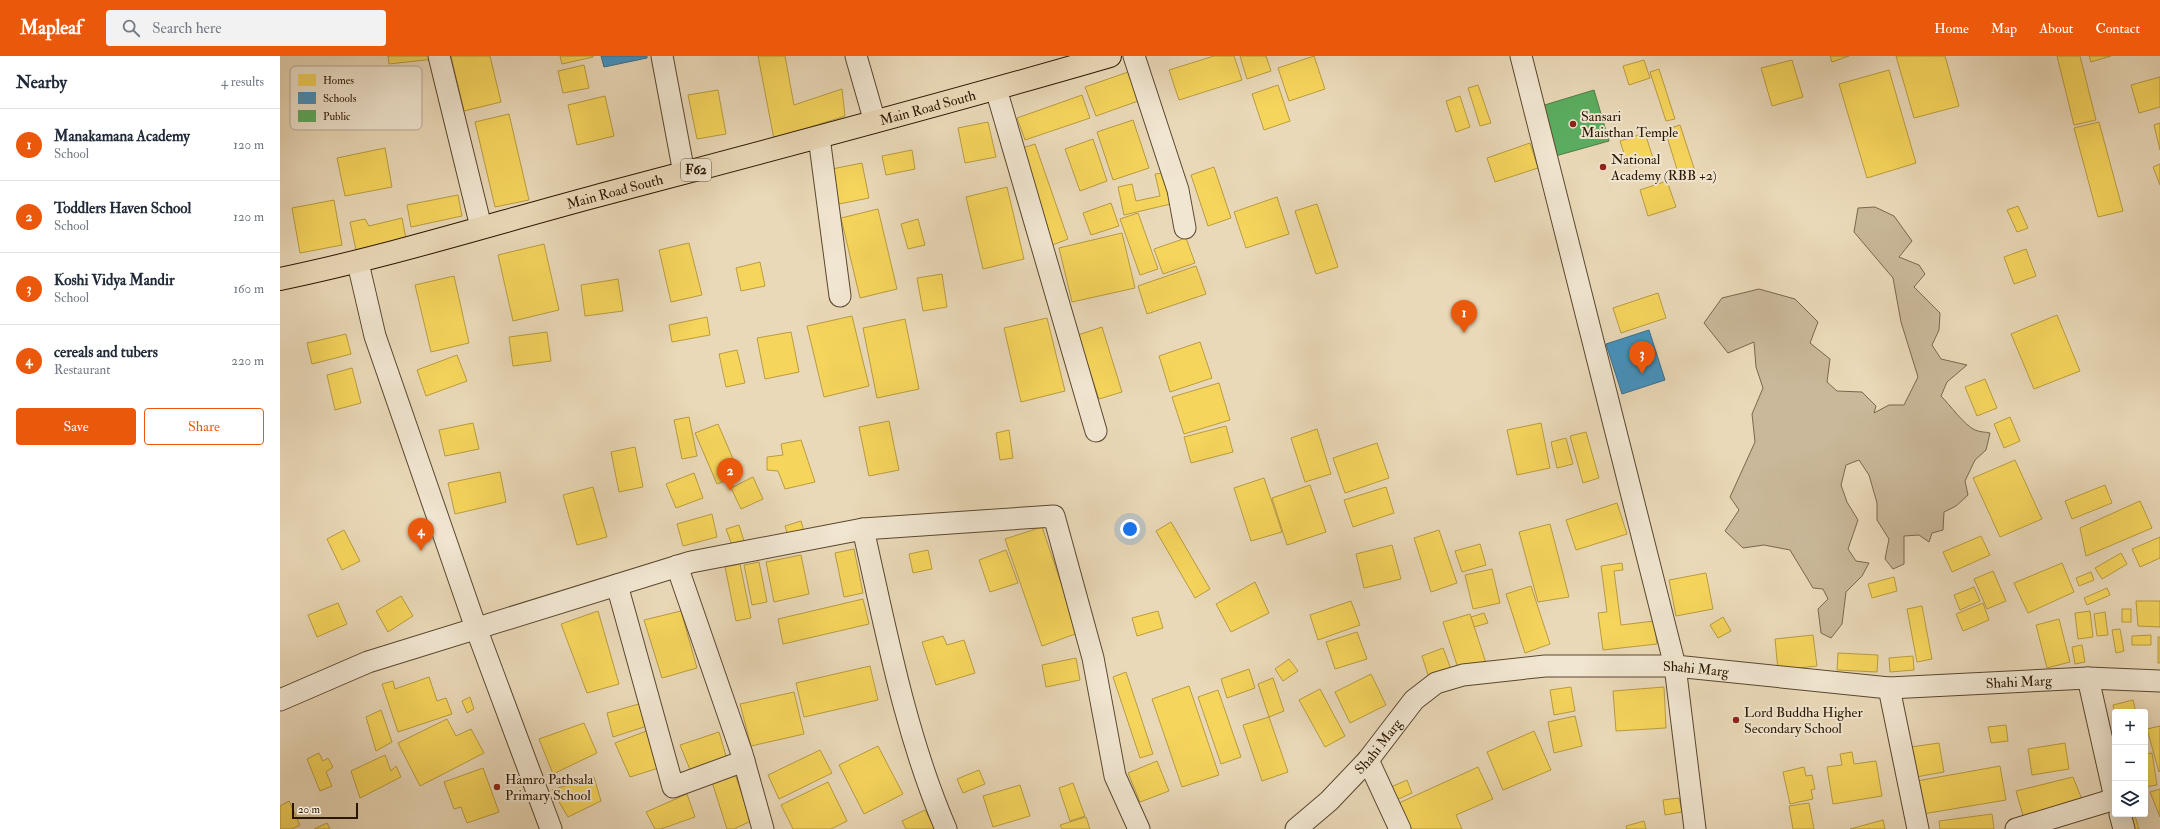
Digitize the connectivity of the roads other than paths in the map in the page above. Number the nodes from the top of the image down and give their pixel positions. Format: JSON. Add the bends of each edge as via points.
{"nodes":[{"id":1,"x":439,"y":56,"type":"edge"},
{"id":2,"x":662,"y":56,"type":"edge"},
{"id":3,"x":856,"y":56,"type":"edge"},
{"id":4,"x":1110,"y":56,"type":"edge"},
{"id":5,"x":1134,"y":56,"type":"edge"},
{"id":6,"x":1521,"y":56,"type":"edge"},
{"id":7,"x":996,"y":89,"type":"junction"},
{"id":8,"x":875,"y":122,"type":"junction"},
{"id":9,"x":819,"y":137,"type":"junction"},
{"id":10,"x":684,"y":173,"type":"junction"},
{"id":11,"x":481,"y":227,"type":"junction"},
{"id":12,"x":1185,"y":228,"type":"dead end"},
{"id":13,"x":358,"y":263,"type":"junction"},
{"id":14,"x":280,"y":279,"type":"edge"},
{"id":15,"x":840,"y":296,"type":"dead end"},
{"id":16,"x":1096,"y":430,"type":"dead end"},
{"id":17,"x":863,"y":529,"type":"junction"},
{"id":18,"x":677,"y":566,"type":"junction"},
{"id":19,"x":617,"y":585,"type":"junction"},
{"id":20,"x":476,"y":628,"type":"junction"},
{"id":21,"x":1676,"y":666,"type":"junction"},
{"id":22,"x":2088,"y":678,"type":"junction"},
{"id":23,"x":2160,"y":681,"type":"edge"},
{"id":24,"x":1889,"y":688,"type":"junction"},
{"id":25,"x":280,"y":700,"type":"edge"},
{"id":26,"x":1368,"y":760,"type":"junction"},
{"id":27,"x":744,"y":761,"type":"junction"},
{"id":28,"x":2112,"y":786,"type":"edge"},
{"id":29,"x":2112,"y":800,"type":"edge"},
{"id":30,"x":2121,"y":817,"type":"edge"},
{"id":31,"x":551,"y":829,"type":"edge"},
{"id":32,"x":763,"y":829,"type":"edge"},
{"id":33,"x":946,"y":829,"type":"edge"},
{"id":34,"x":1139,"y":829,"type":"edge"},
{"id":35,"x":1296,"y":829,"type":"edge"},
{"id":36,"x":1400,"y":829,"type":"edge"},
{"id":37,"x":1695,"y":829,"type":"edge"},
{"id":38,"x":1918,"y":829,"type":"edge"},
{"id":39,"x":2016,"y":829,"type":"edge"},
{"id":40,"x":2124,"y":829,"type":"edge"}],
"edges":[{"from":1,"to":11,"type":"street"},
{"from":2,"to":10,"type":"street"},
{"from":3,"to":8,"type":"street"},
{"from":4,"to":7,"type":"main road","name":"Main Road South","number":"F62"},
{"from":5,"to":12,"type":"street","via":[[1178,190]]},
{"from":6,"to":21,"type":"street"},
{"from":7,"to":8,"type":"main road","name":"Main Road South","number":"F62"},
{"from":7,"to":16,"type":"street"},
{"from":8,"to":9,"type":"main road","name":"Main Road South","number":"F62"},
{"from":9,"to":10,"type":"main road","name":"Main Road South","number":"F62"},
{"from":9,"to":15,"type":"street"},
{"from":10,"to":11,"type":"main road","name":"Main Road South","number":"F62"},
{"from":11,"to":13,"type":"main road","name":"Main Road South","number":"F62"},
{"from":13,"to":14,"type":"main road","name":"Main Road South","number":"F62"},
{"from":13,"to":20,"type":"street","via":[[376,336]]},
{"from":17,"to":18,"type":"street"},
{"from":17,"to":33,"type":"street","via":[[914,742]]},
{"from":17,"to":34,"type":"street","via":[[1054,516],[1093,658],[1115,776]]},
{"from":18,"to":19,"type":"street"},
{"from":18,"to":27,"type":"street"},
{"from":19,"to":20,"type":"street"},
{"from":19,"to":27,"type":"street","via":[[673,787]]},
{"from":20,"to":25,"type":"street","via":[[368,662]]},
{"from":20,"to":31,"type":"street"},
{"from":21,"to":24,"type":"street","name":"Shahi Marg"},
{"from":21,"to":26,"type":"street","name":"Shahi Marg","via":[[1545,666],[1463,675],[1436,683],[1414,700]]},
{"from":21,"to":37,"type":"street"},
{"from":22,"to":23,"type":"street","name":"Shahi Marg"},
{"from":22,"to":24,"type":"street","name":"Shahi Marg"},
{"from":22,"to":28,"type":"street"},
{"from":24,"to":38,"type":"street"},
{"from":26,"to":35,"type":"street","name":"Shahi Marg","via":[[1329,801]]},
{"from":26,"to":36,"type":"street"},
{"from":27,"to":32,"type":"street"},
{"from":29,"to":39,"type":"street"},
{"from":30,"to":40,"type":"street"}]}
